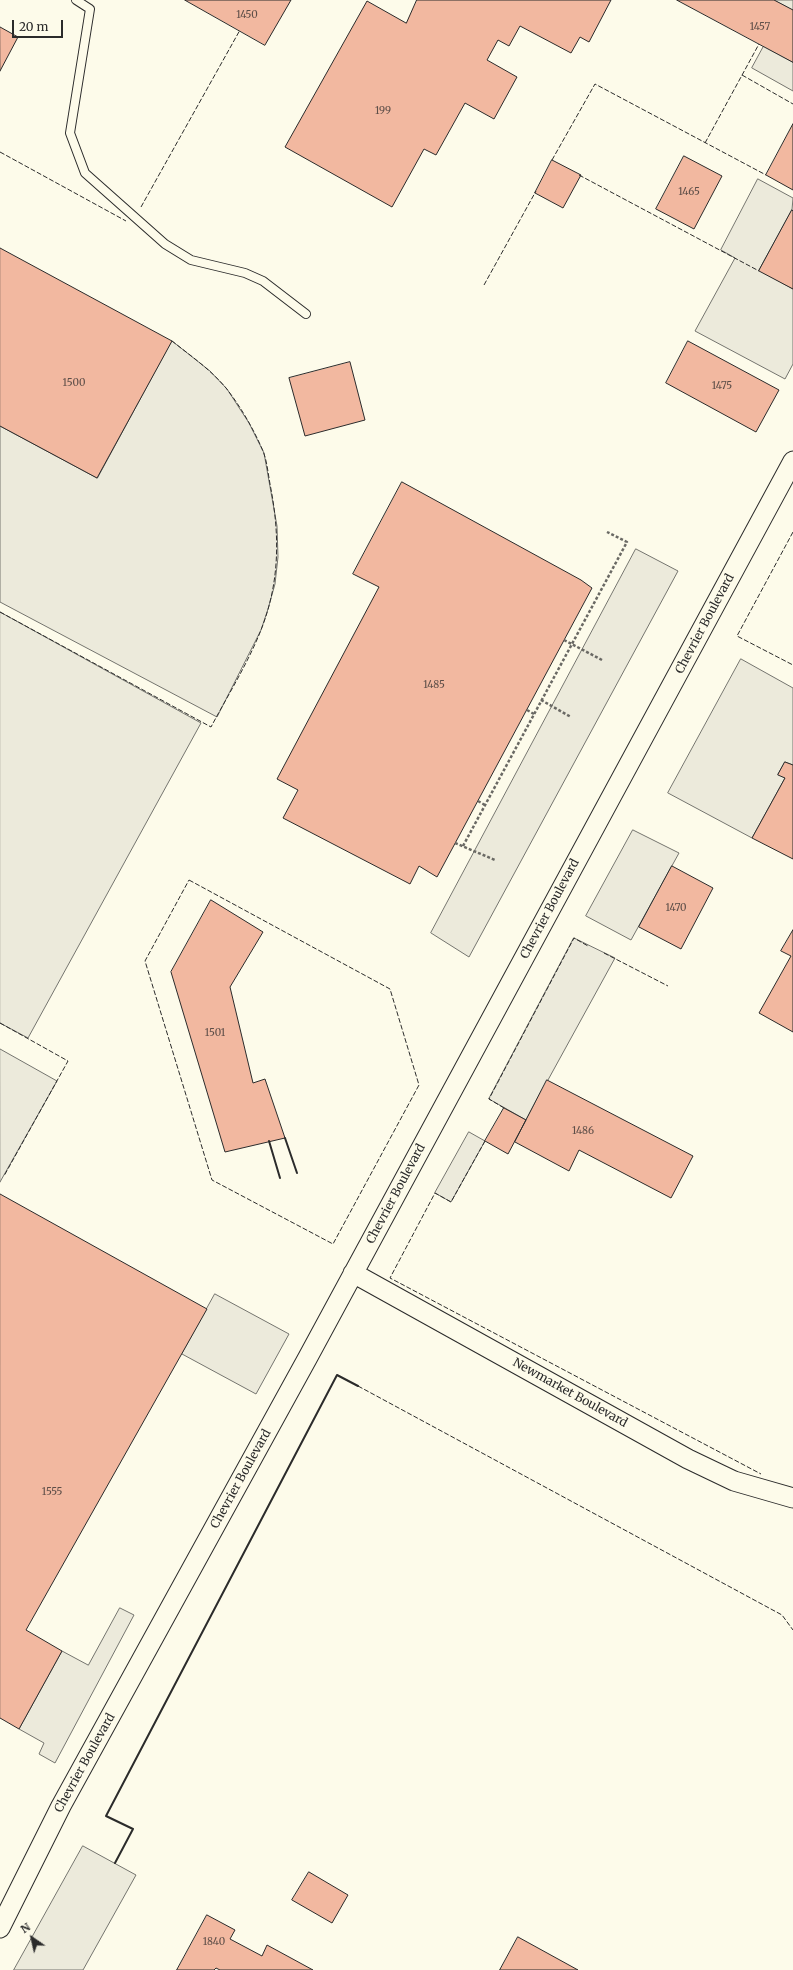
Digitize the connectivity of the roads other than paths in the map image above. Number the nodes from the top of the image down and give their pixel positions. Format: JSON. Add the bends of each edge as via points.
{"nodes":[{"id":1,"x":76,"y":0,"type":"edge"},
{"id":2,"x":306,"y":314,"type":"dead end"},
{"id":3,"x":793,"y":461,"type":"edge"},
{"id":4,"x":353,"y":1272,"type":"junction"},
{"id":5,"x":793,"y":1498,"type":"edge"},
{"id":6,"x":0,"y":1928,"type":"edge"}],
"edges":[{"from":1,"to":2,"type":"lane","via":[[90,9],[70,133],[85,173],[165,244],[191,260],[245,273],[264,281]]},
{"from":3,"to":4,"type":"street","name":"Chevrier Boulevard"},
{"from":4,"to":5,"type":"street","name":"Newmarket Boulevard","via":[[688,1459],[734,1481]]},
{"from":4,"to":6,"type":"street","name":"Chevrier Boulevard","via":[[61,1806]]}]}
